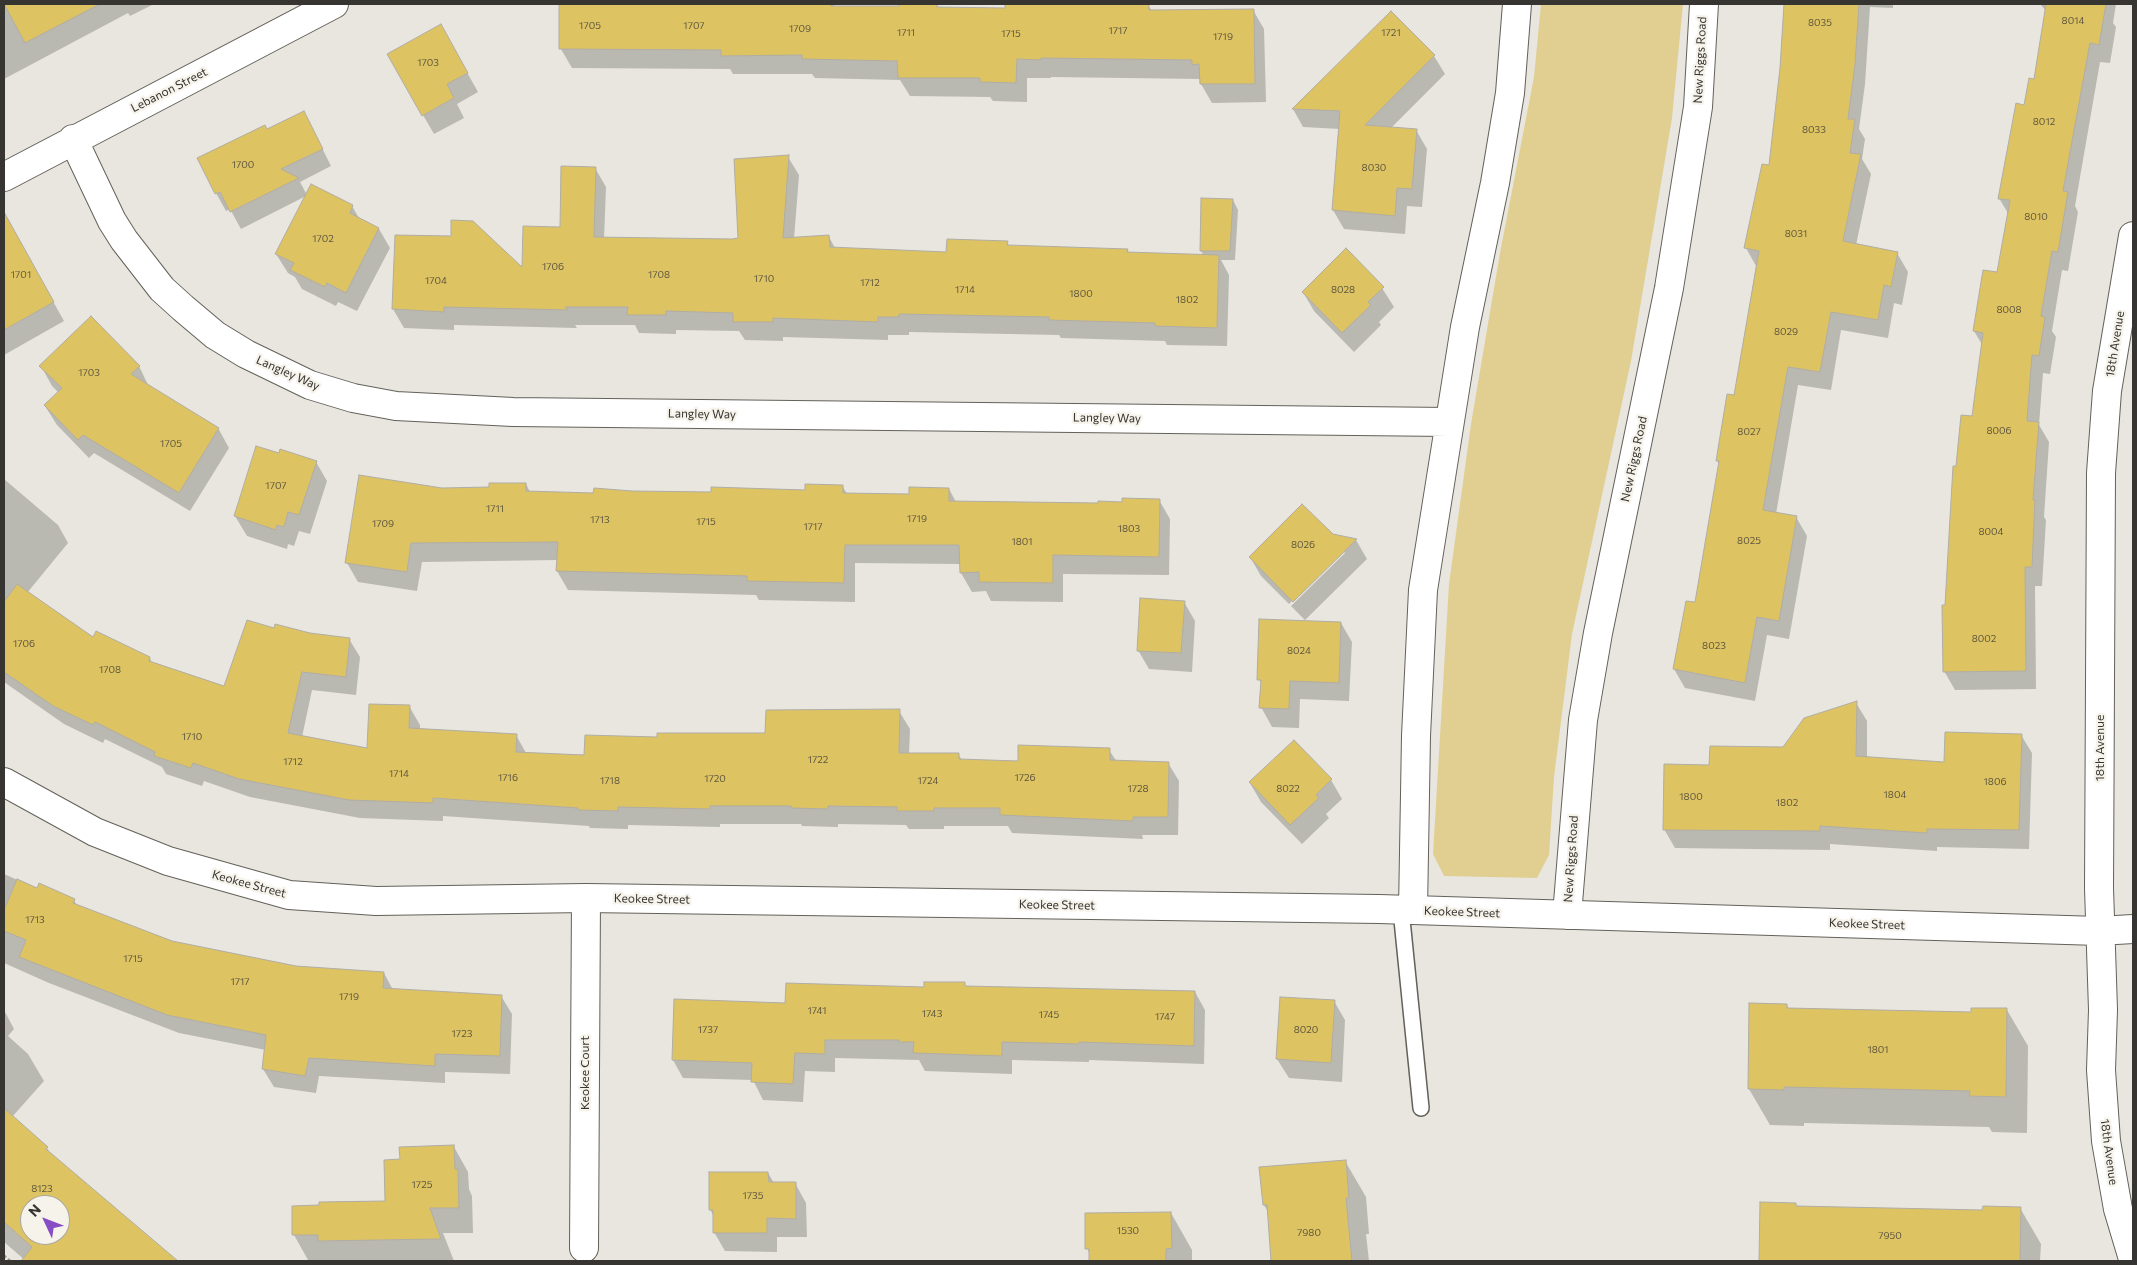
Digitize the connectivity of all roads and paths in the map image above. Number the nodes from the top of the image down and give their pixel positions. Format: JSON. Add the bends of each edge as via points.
{"nodes":[{"id":1,"x":334,"y":4,"type":"edge"},
{"id":2,"x":1517,"y":4,"type":"edge"},
{"id":3,"x":1704,"y":4,"type":"edge"},
{"id":4,"x":73,"y":139,"type":"junction"},
{"id":5,"x":4,"y":176,"type":"edge"},
{"id":6,"x":2133,"y":236,"type":"edge"},
{"id":7,"x":1449,"y":422,"type":"junction"},
{"id":8,"x":4,"y":782,"type":"edge"},
{"id":9,"x":586,"y":898,"type":"junction"},
{"id":10,"x":1407,"y":910,"type":"junction"},
{"id":11,"x":1567,"y":915,"type":"junction"},
{"id":12,"x":2133,"y":929,"type":"edge"},
{"id":13,"x":2099,"y":931,"type":"junction"},
{"id":14,"x":1421,"y":1108,"type":"dead end"},
{"id":15,"x":584,"y":1248,"type":"dead end"},
{"id":16,"x":4,"y":1256,"type":"edge"},
{"id":17,"x":2133,"y":1259,"type":"edge"},
{"id":18,"x":10,"y":1261,"type":"edge"}],
"edges":[{"from":1,"to":4,"type":"street","name":"Lebanon Street"},
{"from":2,"to":7,"type":"street","via":[[1510,92]]},
{"from":3,"to":11,"type":"street","name":"New Riggs Road","via":[[1698,107],[1669,288],[1583,720]]},
{"from":4,"to":5,"type":"street","name":"Lebanon Street"},
{"from":4,"to":7,"type":"street","name":"Langley Way","via":[[112,221],[162,289],[215,335],[246,354],[310,384],[353,398],[396,406],[513,412]]},
{"from":6,"to":13,"type":"street","name":"18th Avenue","via":[[2107,391],[2101,473]]},
{"from":7,"to":10,"type":"street","via":[[1423,590]]},
{"from":8,"to":9,"type":"street","name":"Keokee Street","via":[[95,832],[168,861],[289,895],[376,901]]},
{"from":9,"to":10,"type":"street","name":"Keokee Street"},
{"from":9,"to":15,"type":"street","name":"Keokee Court"},
{"from":10,"to":11,"type":"street","name":"Keokee Street"},
{"from":10,"to":14,"type":"lane"},
{"from":11,"to":13,"type":"street","name":"Keokee Street"},
{"from":12,"to":13,"type":"street","name":"Keokee Street"},
{"from":13,"to":17,"type":"street","name":"18th Avenue","via":[[2106,1141],[2118,1209]]},
{"from":16,"to":18,"type":"path"}]}
